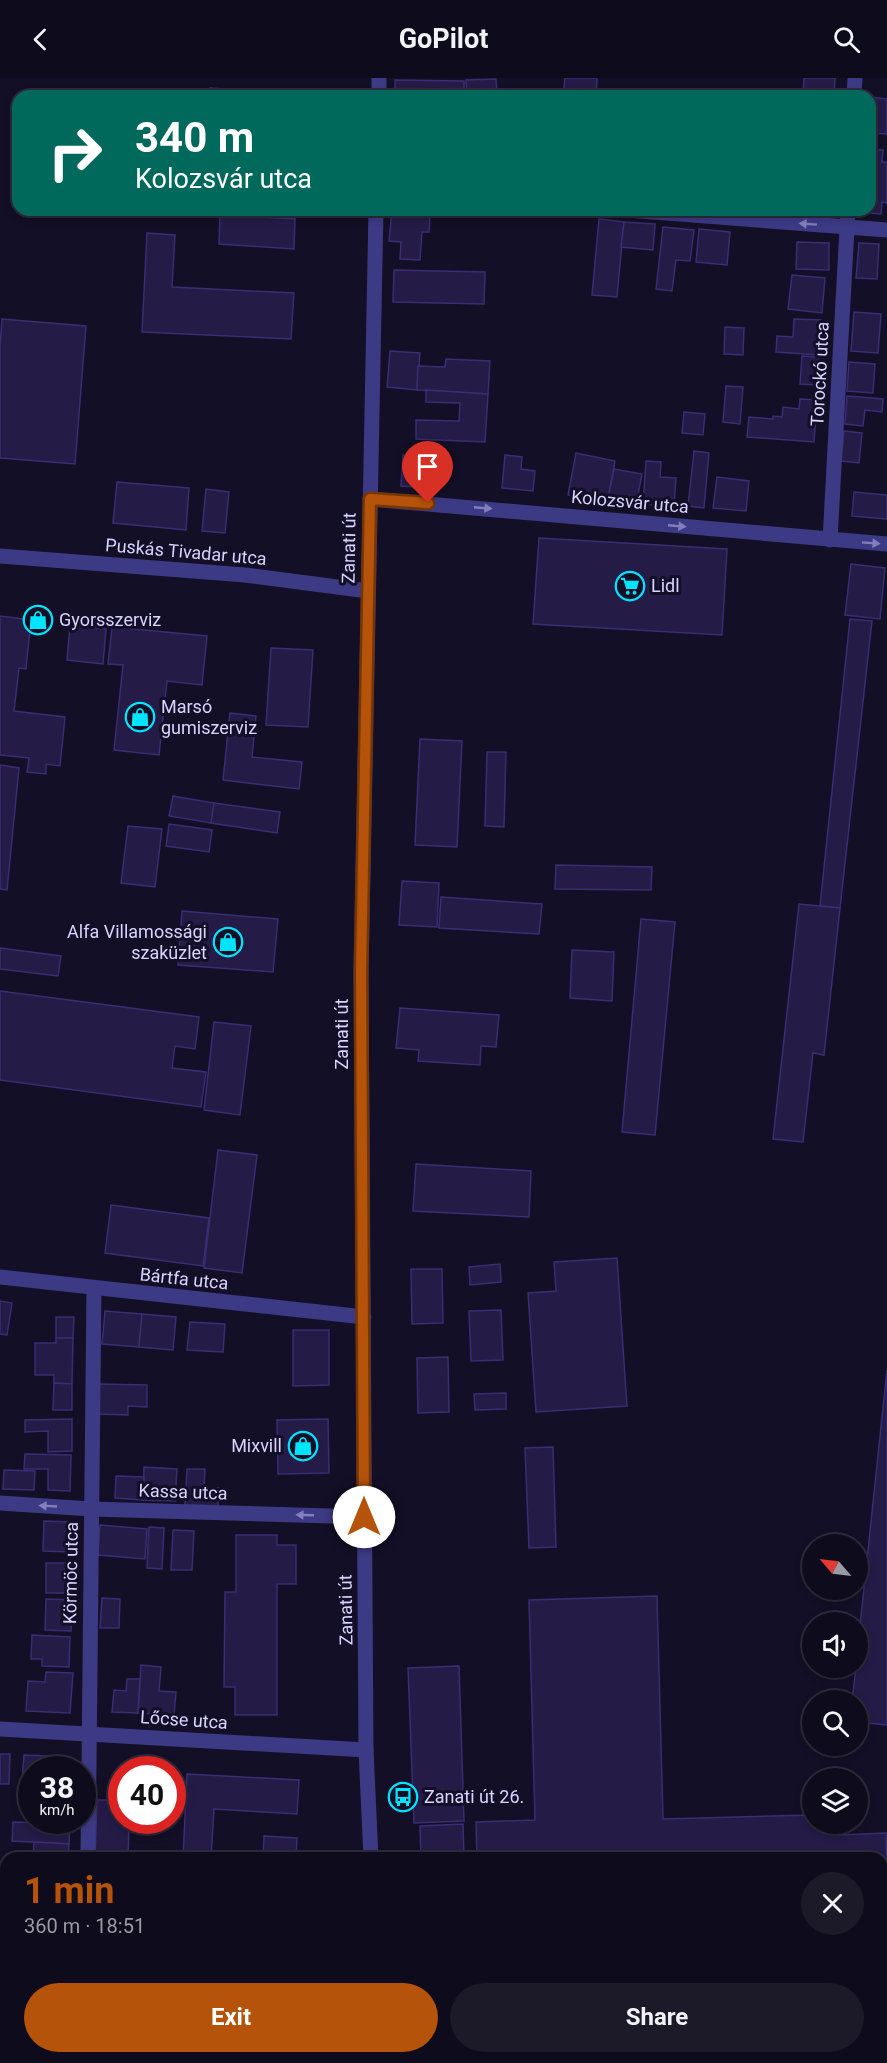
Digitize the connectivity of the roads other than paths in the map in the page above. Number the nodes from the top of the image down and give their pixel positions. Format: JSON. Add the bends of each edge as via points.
{"nodes":[{"id":1,"x":376,"y":216,"type":"edge"},
{"id":2,"x":705,"y":216,"type":"edge"},
{"id":3,"x":848,"y":216,"type":"edge"},
{"id":4,"x":847,"y":227,"type":"junction"},
{"id":5,"x":887,"y":230,"type":"edge"},
{"id":6,"x":370,"y":499,"type":"junction"},
{"id":7,"x":830,"y":540,"type":"junction"},
{"id":8,"x":887,"y":544,"type":"edge"},
{"id":9,"x":0,"y":556,"type":"edge"},
{"id":10,"x":368,"y":591,"type":"junction"},
{"id":11,"x":0,"y":1277,"type":"edge"},
{"id":12,"x":94,"y":1289,"type":"junction"},
{"id":13,"x":364,"y":1317,"type":"junction"},
{"id":14,"x":0,"y":1503,"type":"edge"},
{"id":15,"x":91,"y":1509,"type":"junction"},
{"id":16,"x":364,"y":1517,"type":"junction"},
{"id":17,"x":0,"y":1729,"type":"edge"},
{"id":18,"x":89,"y":1734,"type":"junction"},
{"id":19,"x":366,"y":1750,"type":"junction"},
{"id":20,"x":88,"y":1852,"type":"edge"},
{"id":21,"x":371,"y":1852,"type":"edge"}],
"edges":[{"from":1,"to":6,"type":"street","name":"Zanati út"},
{"from":4,"to":2,"type":"street","one_way":true},
{"from":3,"to":4,"type":"street","name":"Torockó utca"},
{"from":4,"to":5,"type":"street"},
{"from":4,"to":7,"type":"street","name":"Torockó utca"},
{"from":6,"to":7,"type":"street","name":"Kolozsvár utca","one_way":true},
{"from":6,"to":10,"type":"street","name":"Zanati út"},
{"from":7,"to":8,"type":"street","name":"Kolozsvár utca","one_way":true},
{"from":9,"to":10,"type":"street","name":"Puskás Tivadar utca","via":[[245,575]]},
{"from":10,"to":13,"type":"street","name":"Zanati út","via":[[361,972]]},
{"from":11,"to":12,"type":"street","name":"Bártfa utca"},
{"from":12,"to":13,"type":"street","name":"Bártfa utca"},
{"from":12,"to":15,"type":"street","name":"Körmöc utca"},
{"from":13,"to":16,"type":"street","name":"Zanati út"},
{"from":15,"to":14,"type":"street","name":"Kassa utca","one_way":true},
{"from":16,"to":15,"type":"street","name":"Kassa utca","one_way":true},
{"from":15,"to":18,"type":"street","name":"Körmöc utca"},
{"from":16,"to":19,"type":"street","name":"Zanati út"},
{"from":17,"to":18,"type":"street","name":"Lőcse utca"},
{"from":18,"to":19,"type":"street","name":"Lőcse utca"},
{"from":18,"to":20,"type":"street","name":"Körmöc utca"},
{"from":19,"to":21,"type":"street","name":"Zanati út"}]}
